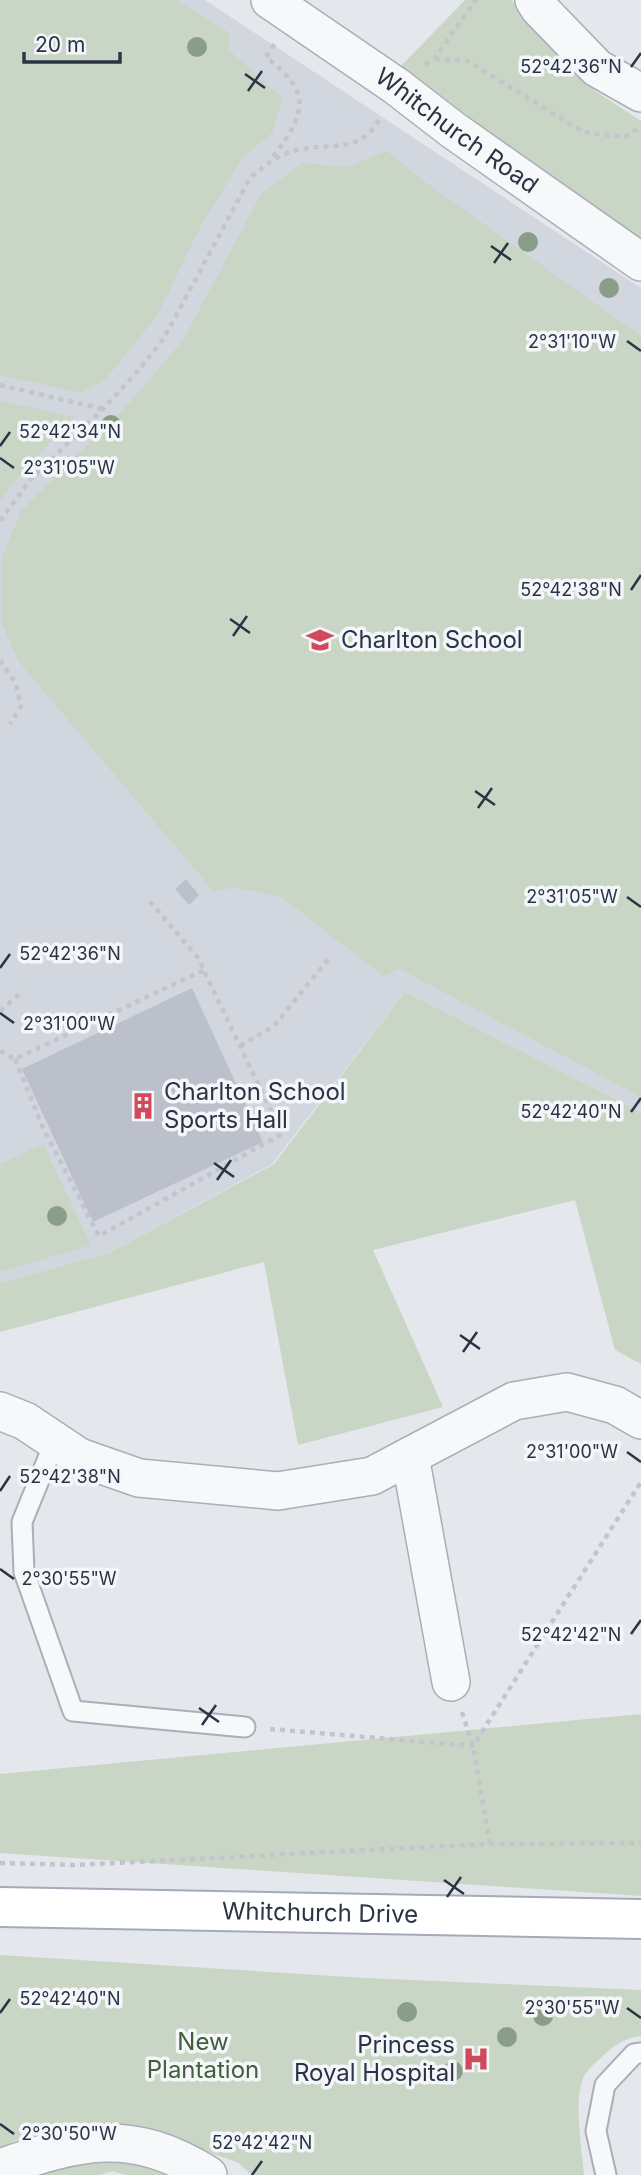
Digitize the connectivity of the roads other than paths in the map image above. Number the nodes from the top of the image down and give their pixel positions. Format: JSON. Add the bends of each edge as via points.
{"nodes":[{"id":1,"x":534,"y":0,"type":"edge"},
{"id":2,"x":282,"y":8,"type":"edge"},
{"id":3,"x":641,"y":93,"type":"edge"},
{"id":4,"x":641,"y":262,"type":"edge"},
{"id":5,"x":0,"y":1411,"type":"edge"},
{"id":6,"x":641,"y":1420,"type":"edge"},
{"id":7,"x":55,"y":1441,"type":"junction"},
{"id":8,"x":410,"y":1456,"type":"junction"},
{"id":9,"x":451,"y":1682,"type":"road end"},
{"id":10,"x":245,"y":1727,"type":"road end"},
{"id":11,"x":0,"y":1907,"type":"edge"},
{"id":12,"x":641,"y":1919,"type":"edge"},
{"id":13,"x":641,"y":2053,"type":"edge"},
{"id":14,"x":0,"y":2168,"type":"edge"},
{"id":15,"x":208,"y":2175,"type":"edge"},
{"id":16,"x":606,"y":2175,"type":"edge"}],
"edges":[{"from":1,"to":3,"type":"street","via":[[597,68]]},
{"from":2,"to":4,"type":"street","name":"Whitchurch Road"},
{"from":5,"to":7,"type":"street"},
{"from":6,"to":8,"type":"street","via":[[615,1405],[567,1392],[514,1401]]},
{"from":7,"to":8,"type":"street","via":[[79,1457],[139,1478],[278,1491],[372,1476]]},
{"from":7,"to":10,"type":"lane","via":[[22,1522],[24,1572],[73,1711]]},
{"from":8,"to":9,"type":"street"},
{"from":11,"to":12,"type":"main road","name":"Whitchurch Drive"},
{"from":13,"to":16,"type":"lane","via":[[634,2054],[605,2085],[596,2131]]},
{"from":14,"to":15,"type":"street","via":[[74,2145],[118,2141],[155,2149]]}]}
